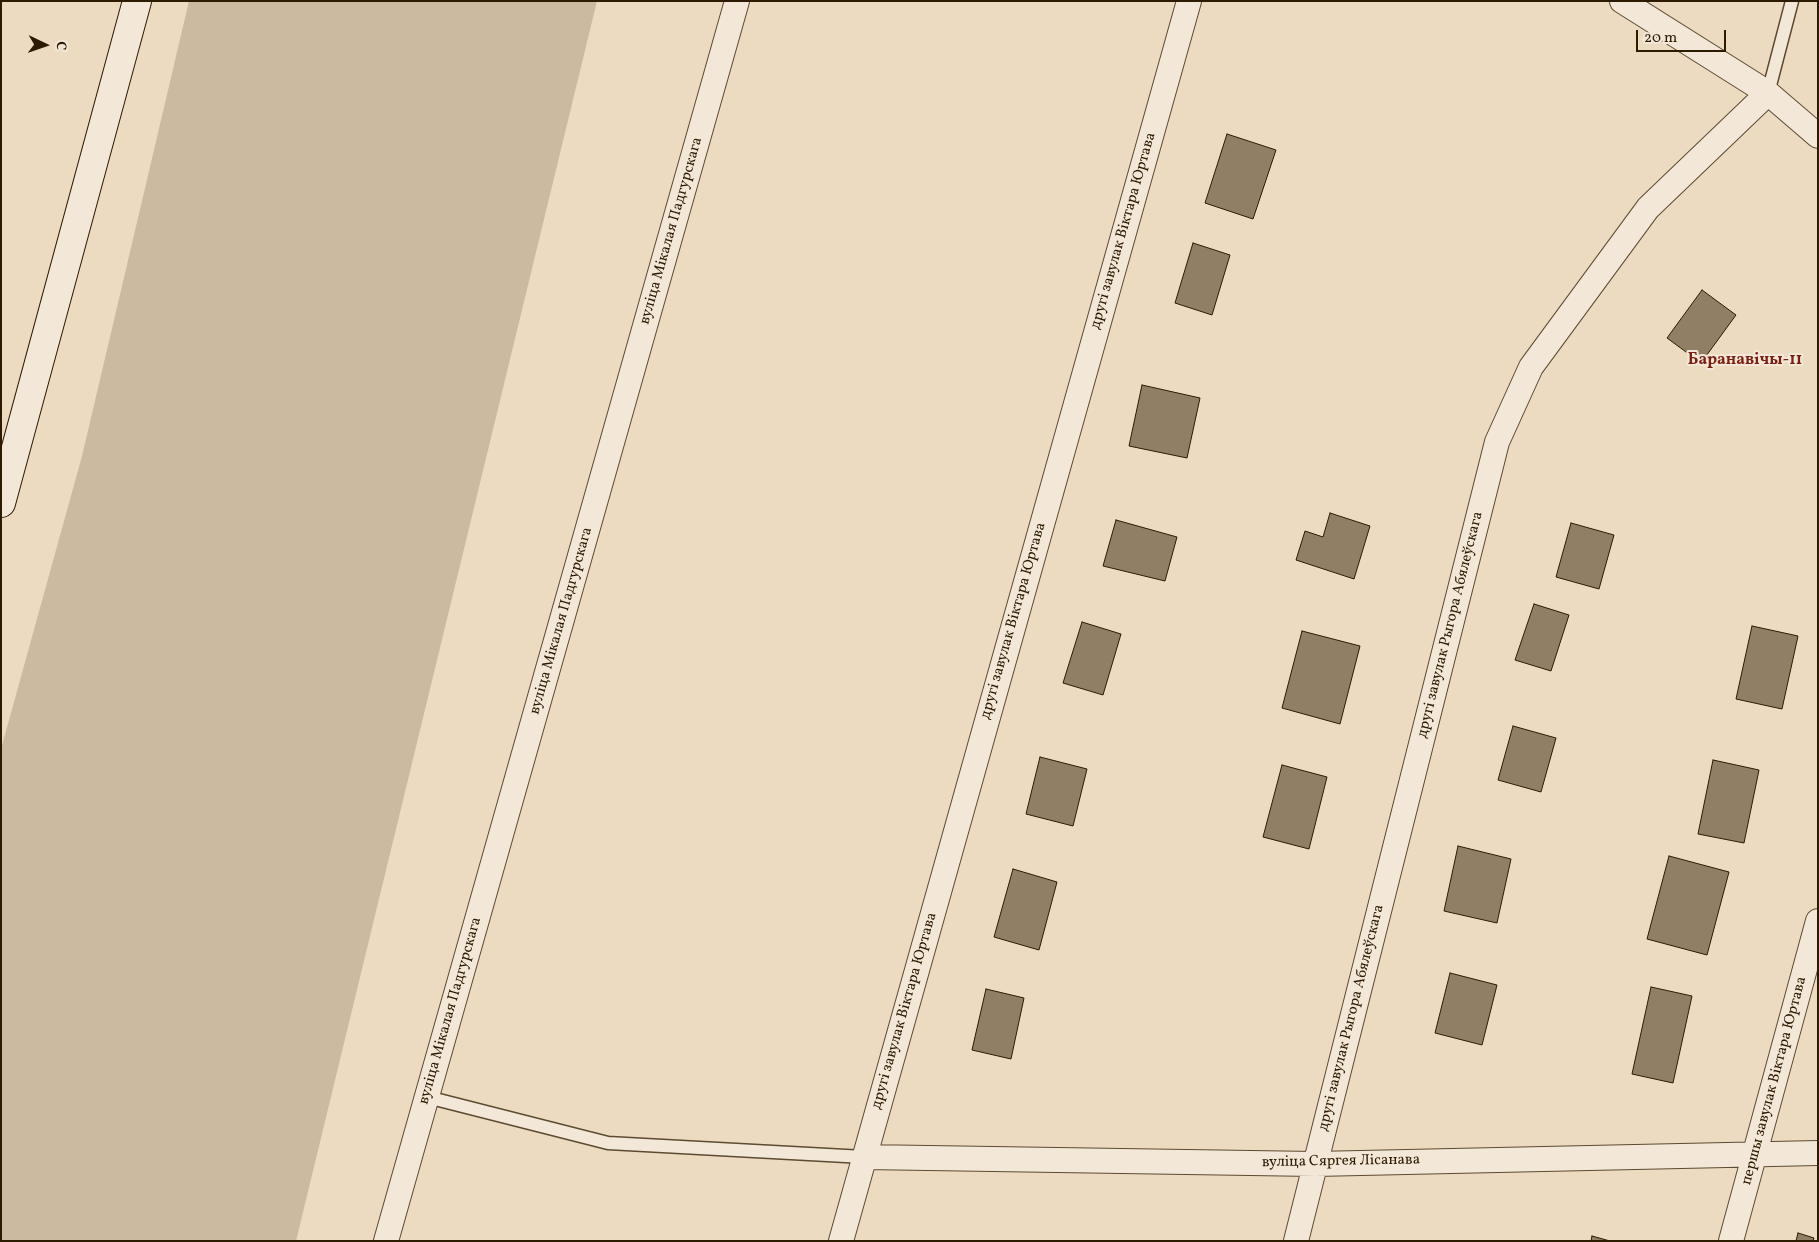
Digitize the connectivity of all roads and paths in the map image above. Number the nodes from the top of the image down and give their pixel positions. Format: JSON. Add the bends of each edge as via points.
{"nodes":[{"id":1,"x":137,"y":1,"type":"edge"},
{"id":2,"x":737,"y":1,"type":"edge"},
{"id":3,"x":1189,"y":1,"type":"edge"},
{"id":4,"x":1622,"y":1,"type":"edge"},
{"id":5,"x":1792,"y":1,"type":"edge"},
{"id":6,"x":1768,"y":93,"type":"junction"},
{"id":7,"x":1818,"y":136,"type":"edge"},
{"id":8,"x":1,"y":503,"type":"edge"},
{"id":9,"x":1818,"y":921,"type":"edge"},
{"id":10,"x":427,"y":1097,"type":"junction"},
{"id":11,"x":1756,"y":1153,"type":"junction"},
{"id":12,"x":1818,"y":1153,"type":"edge"},
{"id":13,"x":864,"y":1156,"type":"junction"},
{"id":14,"x":1315,"y":1164,"type":"junction"},
{"id":15,"x":386,"y":1241,"type":"edge"},
{"id":16,"x":841,"y":1241,"type":"edge"},
{"id":17,"x":1296,"y":1241,"type":"edge"},
{"id":18,"x":1731,"y":1241,"type":"edge"}],
"edges":[{"from":1,"to":8,"type":"main road"},
{"from":2,"to":10,"type":"street","name":"вуліца Мікалая Падгурскага"},
{"from":3,"to":13,"type":"street","name":"другі завулак Віктара Юртава"},
{"from":4,"to":6,"type":"street"},
{"from":5,"to":6,"type":"lane"},
{"from":6,"to":7,"type":"street"},
{"from":6,"to":14,"type":"street","name":"другі завулак Рыгора Абялеўскага","via":[[1648,208],[1531,368],[1497,442]]},
{"from":9,"to":11,"type":"street","name":"першы завулак Віктара Юртава"},
{"from":10,"to":13,"type":"lane","via":[[608,1144]]},
{"from":10,"to":15,"type":"street","name":"вуліца Мікалая Падгурскага"},
{"from":11,"to":12,"type":"street","name":"вуліца Сяргея Лісанава"},
{"from":11,"to":14,"type":"street","name":"вуліца Сяргея Лісанава"},
{"from":11,"to":18,"type":"street","name":"першы завулак Віктара Юртава"},
{"from":13,"to":14,"type":"street","name":"вуліца Сяргея Лісанава"},
{"from":13,"to":16,"type":"street","name":"другі завулак Віктара Юртава"},
{"from":14,"to":17,"type":"street","name":"другі завулак Рыгора Абялеўскага"}]}
